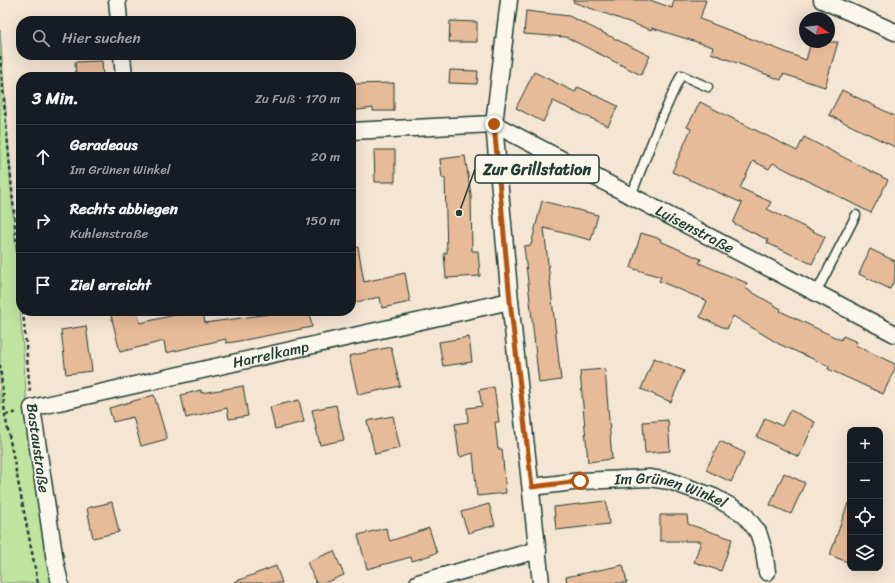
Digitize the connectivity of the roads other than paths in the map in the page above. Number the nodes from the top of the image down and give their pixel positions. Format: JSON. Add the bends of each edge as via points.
{"nodes":[{"id":1,"x":117,"y":0,"type":"edge"},
{"id":2,"x":509,"y":0,"type":"edge"},
{"id":3,"x":822,"y":0,"type":"edge"},
{"id":4,"x":119,"y":16,"type":"edge"},
{"id":5,"x":895,"y":32,"type":"edge"},
{"id":6,"x":122,"y":60,"type":"edge"},
{"id":7,"x":124,"y":72,"type":"edge"},
{"id":8,"x":708,"y":87,"type":"dead end"},
{"id":9,"x":494,"y":124,"type":"junction"},
{"id":10,"x":356,"y":131,"type":"edge"},
{"id":11,"x":631,"y":196,"type":"junction"},
{"id":12,"x":856,"y":215,"type":"dead end"},
{"id":13,"x":816,"y":293,"type":"junction"},
{"id":14,"x":510,"y":301,"type":"junction"},
{"id":15,"x":895,"y":334,"type":"edge"},
{"id":16,"x":32,"y":408,"type":"joint"},
{"id":17,"x":532,"y":487,"type":"junction"},
{"id":18,"x":538,"y":550,"type":"junction"},
{"id":19,"x":767,"y":572,"type":"dead end"},
{"id":20,"x":60,"y":583,"type":"edge"},
{"id":21,"x":418,"y":583,"type":"edge"},
{"id":22,"x":541,"y":583,"type":"edge"}],
"edges":[{"from":1,"to":4,"type":"street"},
{"from":2,"to":9,"type":"street"},
{"from":3,"to":5,"type":"street"},
{"from":6,"to":7,"type":"street"},
{"from":8,"to":11,"type":"lane","via":[[681,75]]},
{"from":9,"to":10,"type":"street"},
{"from":9,"to":11,"type":"street","name":"Luisenstraße"},
{"from":9,"to":14,"type":"street"},
{"from":11,"to":13,"type":"street","name":"Luisenstraße"},
{"from":12,"to":13,"type":"lane"},
{"from":13,"to":15,"type":"street","name":"Luisenstraße"},
{"from":14,"to":16,"type":"street","name":"Harrelkamp"},
{"from":14,"to":17,"type":"street"},
{"from":16,"to":20,"type":"street","name":"Bastaustraße"},
{"from":17,"to":18,"type":"street"},
{"from":17,"to":19,"type":"street","name":"Im Grünen Winkel","via":[[580,481],[649,478],[684,486],[714,497],[744,514],[758,532]]},
{"from":18,"to":21,"type":"street"},
{"from":18,"to":22,"type":"street"}]}
